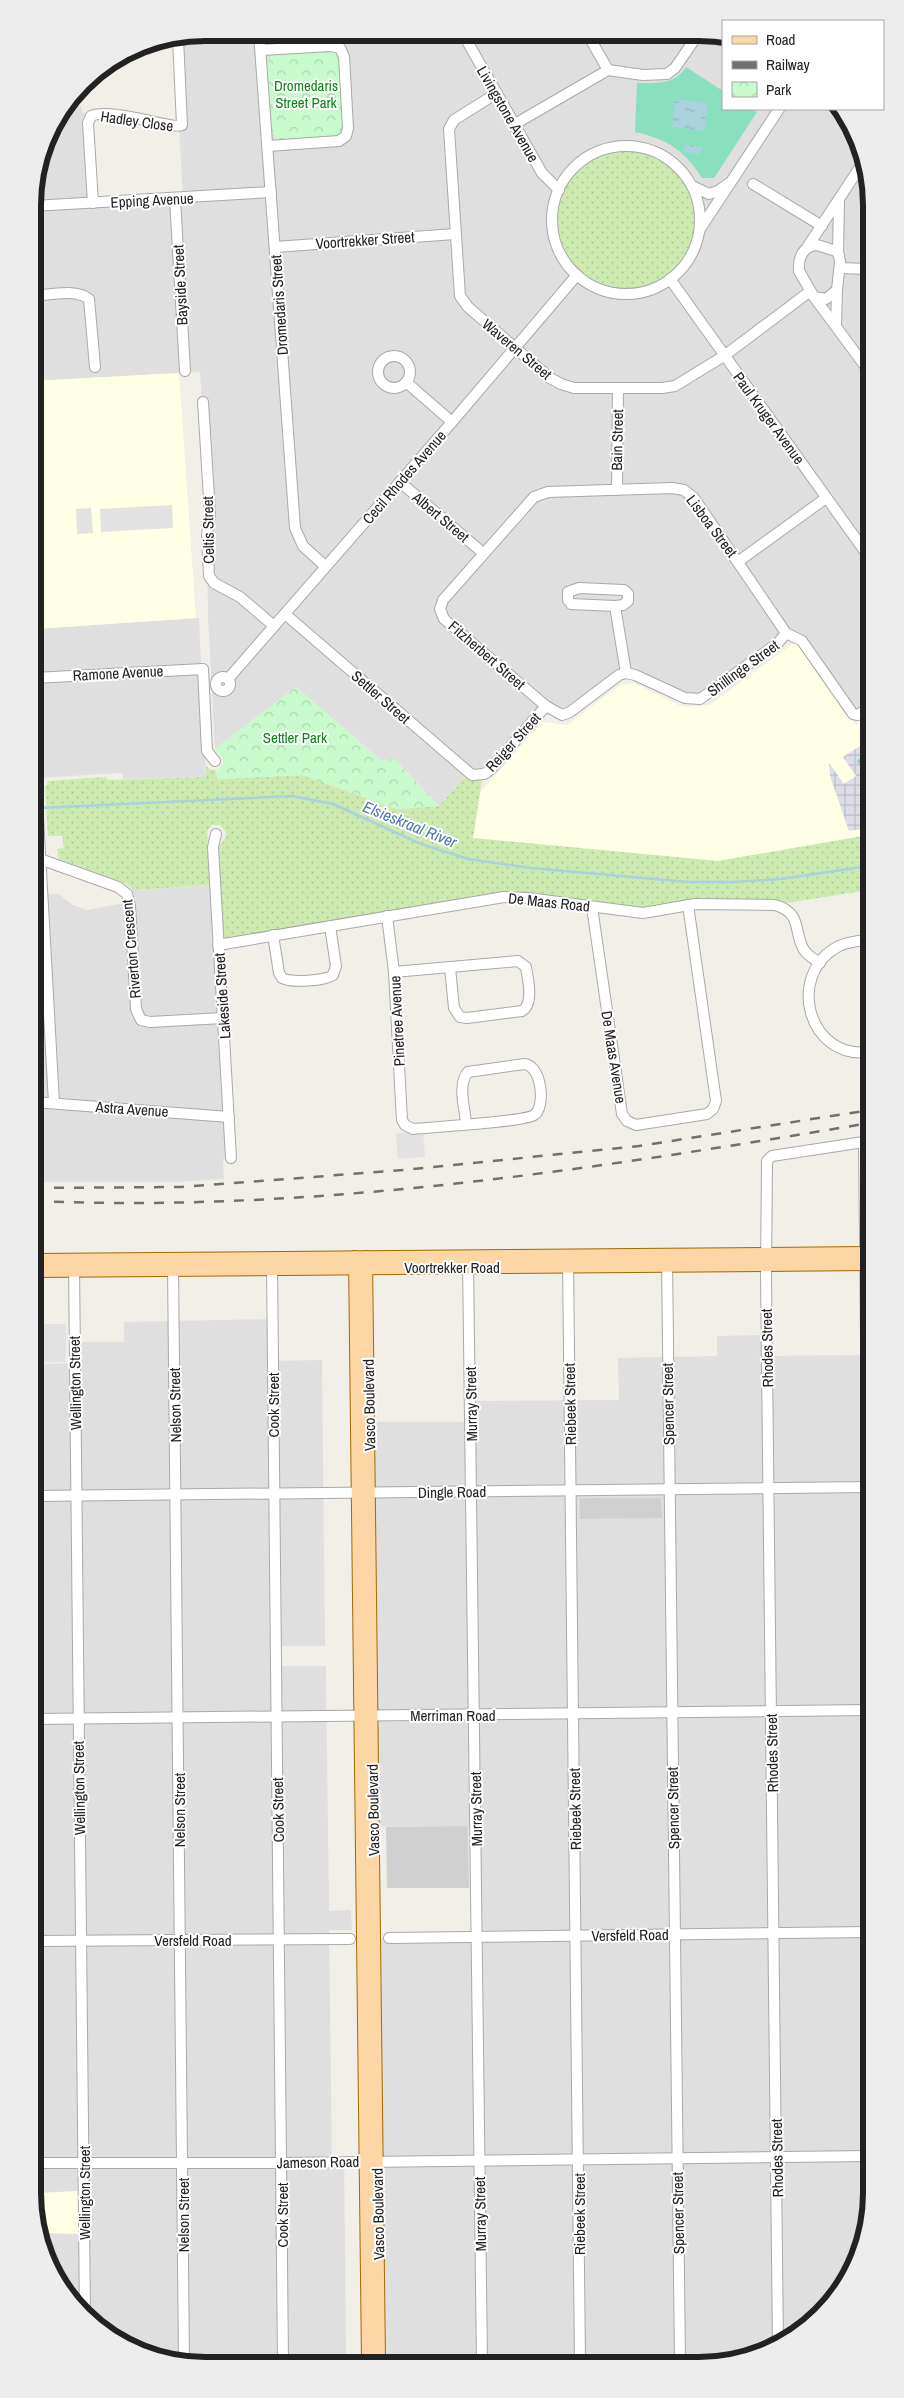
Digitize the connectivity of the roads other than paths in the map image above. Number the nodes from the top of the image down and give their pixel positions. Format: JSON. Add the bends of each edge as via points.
{"nodes":[{"id":1,"x":467,"y":41,"type":"edge"},
{"id":2,"x":592,"y":41,"type":"edge"},
{"id":3,"x":694,"y":41,"type":"edge"},
{"id":4,"x":260,"y":42,"type":"edge"},
{"id":5,"x":178,"y":44,"type":"edge"},
{"id":6,"x":261,"y":50,"type":"junction"},
{"id":7,"x":608,"y":70,"type":"junction"},
{"id":8,"x":497,"y":93,"type":"junction"},
{"id":9,"x":778,"y":110,"type":"edge"},
{"id":10,"x":515,"y":124,"type":"junction"},
{"id":11,"x":268,"y":146,"type":"junction"},
{"id":12,"x":859,"y":169,"type":"edge"},
{"id":13,"x":732,"y":181,"type":"junction"},
{"id":14,"x":753,"y":184,"type":"dead end"},
{"id":15,"x":692,"y":186,"type":"junction"},
{"id":16,"x":559,"y":190,"type":"junction"},
{"id":17,"x":271,"y":192,"type":"junction"},
{"id":18,"x":175,"y":199,"type":"junction"},
{"id":19,"x":839,"y":200,"type":"junction"},
{"id":20,"x":93,"y":203,"type":"junction"},
{"id":21,"x":42,"y":206,"type":"edge"},
{"id":22,"x":822,"y":226,"type":"junction"},
{"id":23,"x":700,"y":229,"type":"junction"},
{"id":24,"x":455,"y":234,"type":"junction"},
{"id":25,"x":275,"y":246,"type":"junction"},
{"id":26,"x":808,"y":246,"type":"junction"},
{"id":27,"x":838,"y":253,"type":"junction"},
{"id":28,"x":840,"y":268,"type":"junction"},
{"id":29,"x":863,"y":269,"type":"edge"},
{"id":30,"x":577,"y":274,"type":"junction"},
{"id":31,"x":670,"y":279,"type":"junction"},
{"id":32,"x":837,"y":290,"type":"junction"},
{"id":33,"x":812,"y":294,"type":"junction"},
{"id":34,"x":42,"y":295,"type":"edge"},
{"id":35,"x":836,"y":325,"type":"junction"},
{"id":36,"x":514,"y":348,"type":"junction"},
{"id":37,"x":724,"y":356,"type":"junction"},
{"id":38,"x":863,"y":363,"type":"edge"},
{"id":39,"x":95,"y":367,"type":"dead end"},
{"id":40,"x":185,"y":371,"type":"dead end"},
{"id":41,"x":406,"y":382,"type":"dead end"},
{"id":42,"x":618,"y":389,"type":"junction"},
{"id":43,"x":203,"y":402,"type":"dead end"},
{"id":44,"x":452,"y":422,"type":"junction"},
{"id":45,"x":400,"y":482,"type":"junction"},
{"id":46,"x":617,"y":490,"type":"junction"},
{"id":47,"x":826,"y":498,"type":"junction"},
{"id":48,"x":863,"y":548,"type":"edge"},
{"id":49,"x":483,"y":553,"type":"junction"},
{"id":50,"x":739,"y":561,"type":"junction"},
{"id":51,"x":325,"y":566,"type":"junction"},
{"id":52,"x":616,"y":606,"type":"junction"},
{"id":53,"x":285,"y":614,"type":"junction"},
{"id":54,"x":274,"y":626,"type":"junction"},
{"id":55,"x":786,"y":633,"type":"junction"},
{"id":56,"x":626,"y":673,"type":"junction"},
{"id":57,"x":42,"y":678,"type":"edge"},
{"id":58,"x":228,"y":679,"type":"dead end"},
{"id":59,"x":546,"y":706,"type":"junction"},
{"id":60,"x":863,"y":712,"type":"edge"},
{"id":61,"x":215,"y":762,"type":"dead end"},
{"id":62,"x":479,"y":775,"type":"joint"},
{"id":63,"x":216,"y":834,"type":"dead end"},
{"id":64,"x":42,"y":860,"type":"edge"},
{"id":65,"x":688,"y":905,"type":"junction"},
{"id":66,"x":592,"y":907,"type":"junction"},
{"id":67,"x":387,"y":916,"type":"junction"},
{"id":68,"x":42,"y":925,"type":"edge"},
{"id":69,"x":330,"y":926,"type":"junction"},
{"id":70,"x":273,"y":935,"type":"junction"},
{"id":71,"x":863,"y":941,"type":"edge"},
{"id":72,"x":218,"y":945,"type":"junction"},
{"id":73,"x":820,"y":962,"type":"junction"},
{"id":74,"x":450,"y":968,"type":"junction"},
{"id":75,"x":394,"y":972,"type":"junction"},
{"id":76,"x":224,"y":1018,"type":"junction"},
{"id":77,"x":863,"y":1052,"type":"edge"},
{"id":78,"x":42,"y":1102,"type":"edge"},
{"id":79,"x":54,"y":1103,"type":"junction"},
{"id":80,"x":229,"y":1117,"type":"junction"},
{"id":81,"x":466,"y":1123,"type":"junction"},
{"id":82,"x":863,"y":1142,"type":"edge"},
{"id":83,"x":231,"y":1158,"type":"dead end"},
{"id":84,"x":766,"y":1259,"type":"junction"},
{"id":85,"x":862,"y":1259,"type":"edge"},
{"id":86,"x":667,"y":1260,"type":"junction"},
{"id":87,"x":41,"y":1261,"type":"edge"},
{"id":88,"x":468,"y":1261,"type":"junction"},
{"id":89,"x":568,"y":1261,"type":"junction"},
{"id":90,"x":361,"y":1262,"type":"junction"},
{"id":91,"x":272,"y":1263,"type":"junction"},
{"id":92,"x":173,"y":1264,"type":"junction"},
{"id":93,"x":74,"y":1265,"type":"junction"},
{"id":94,"x":41,"y":1270,"type":"edge"},
{"id":95,"x":862,"y":1487,"type":"edge"},
{"id":96,"x":769,"y":1488,"type":"junction"},
{"id":97,"x":669,"y":1490,"type":"junction"},
{"id":98,"x":472,"y":1491,"type":"junction"},
{"id":99,"x":571,"y":1491,"type":"junction"},
{"id":100,"x":364,"y":1493,"type":"junction"},
{"id":101,"x":176,"y":1494,"type":"junction"},
{"id":102,"x":274,"y":1494,"type":"junction"},
{"id":103,"x":77,"y":1495,"type":"junction"},
{"id":104,"x":41,"y":1496,"type":"edge"},
{"id":105,"x":862,"y":1710,"type":"edge"},
{"id":106,"x":772,"y":1711,"type":"junction"},
{"id":107,"x":672,"y":1713,"type":"junction"},
{"id":108,"x":573,"y":1714,"type":"junction"},
{"id":109,"x":367,"y":1716,"type":"junction"},
{"id":110,"x":475,"y":1716,"type":"junction"},
{"id":111,"x":179,"y":1717,"type":"junction"},
{"id":112,"x":277,"y":1717,"type":"junction"},
{"id":113,"x":79,"y":1718,"type":"junction"},
{"id":114,"x":41,"y":1719,"type":"edge"},
{"id":115,"x":862,"y":1932,"type":"edge"},
{"id":116,"x":774,"y":1934,"type":"junction"},
{"id":117,"x":675,"y":1935,"type":"junction"},
{"id":118,"x":576,"y":1936,"type":"junction"},
{"id":119,"x":478,"y":1937,"type":"junction"},
{"id":120,"x":389,"y":1938,"type":"dead end"},
{"id":121,"x":350,"y":1939,"type":"dead end"},
{"id":122,"x":180,"y":1940,"type":"junction"},
{"id":123,"x":279,"y":1940,"type":"junction"},
{"id":124,"x":41,"y":1941,"type":"edge"},
{"id":125,"x":81,"y":1941,"type":"junction"},
{"id":126,"x":862,"y":2156,"type":"edge"},
{"id":127,"x":678,"y":2157,"type":"junction"},
{"id":128,"x":777,"y":2158,"type":"junction"},
{"id":129,"x":579,"y":2159,"type":"junction"},
{"id":130,"x":480,"y":2160,"type":"junction"},
{"id":131,"x":372,"y":2162,"type":"junction"},
{"id":132,"x":84,"y":2163,"type":"junction"},
{"id":133,"x":183,"y":2163,"type":"junction"},
{"id":134,"x":281,"y":2163,"type":"junction"},
{"id":135,"x":41,"y":2164,"type":"edge"},
{"id":136,"x":85,"y":2304,"type":"edge"},
{"id":137,"x":778,"y":2337,"type":"edge"},
{"id":138,"x":184,"y":2355,"type":"edge"},
{"id":139,"x":283,"y":2357,"type":"edge"},
{"id":140,"x":368,"y":2357,"type":"edge"},
{"id":141,"x":380,"y":2357,"type":"edge"},
{"id":142,"x":482,"y":2357,"type":"edge"},
{"id":143,"x":580,"y":2357,"type":"edge"},
{"id":144,"x":680,"y":2357,"type":"edge"}],
"edges":[{"from":1,"to":8,"type":"street","name":"Livingstone Avenue"},
{"from":2,"to":7,"type":"street"},
{"from":3,"to":7,"type":"street","via":[[667,74],[643,75]]},
{"from":4,"to":6,"type":"street","name":"Dromedaris Street"},
{"from":5,"to":20,"type":"street","name":"Hadley Close","via":[[181,126],[144,118],[91,116],[88,122]]},
{"from":6,"to":11,"type":"street","name":"Dromedaris Street"},
{"from":6,"to":11,"type":"street","via":[[331,46],[340,48],[344,57],[346,136],[339,141]]},
{"from":7,"to":10,"type":"street"},
{"from":8,"to":10,"type":"street","name":"Livingstone Avenue"},
{"from":8,"to":24,"type":"street","name":"Waveren Street","via":[[454,120],[449,129]]},
{"from":9,"to":13,"type":"street"},
{"from":10,"to":16,"type":"street","name":"Livingstone Avenue","via":[[542,173]]},
{"from":11,"to":17,"type":"street","name":"Dromedaris Street"},
{"from":12,"to":19,"type":"street"},
{"from":13,"to":15,"type":"street","via":[[709,194]]},
{"from":13,"to":23,"type":"street"},
{"from":14,"to":22,"type":"street"},
{"from":15,"to":16,"type":"street","via":[[681,170],[666,158],[648,149],[619,146],[583,160],[569,173]]},
{"from":15,"to":23,"type":"street"},
{"from":16,"to":30,"type":"street","via":[[553,208],[554,235],[563,257]]},
{"from":17,"to":18,"type":"street","name":"Epping Avenue"},
{"from":17,"to":25,"type":"street","name":"Dromedaris Street"},
{"from":18,"to":20,"type":"street","name":"Epping Avenue"},
{"from":18,"to":40,"type":"street","name":"Bayside Street"},
{"from":19,"to":22,"type":"street"},
{"from":19,"to":27,"type":"street"},
{"from":20,"to":21,"type":"street","name":"Epping Avenue"},
{"from":22,"to":26,"type":"street"},
{"from":23,"to":31,"type":"street","via":[[690,257]]},
{"from":24,"to":25,"type":"street","name":"Voortrekker Street"},
{"from":24,"to":36,"type":"street","name":"Waveren Street","via":[[461,298]]},
{"from":25,"to":51,"type":"street","name":"Dromedaris Street","via":[[296,531],[303,546]]},
{"from":26,"to":27,"type":"street","via":[[821,245]]},
{"from":26,"to":33,"type":"street","via":[[801,256],[799,270]]},
{"from":27,"to":28,"type":"street"},
{"from":28,"to":29,"type":"street"},
{"from":28,"to":32,"type":"street"},
{"from":30,"to":31,"type":"street","via":[[598,288],[623,293],[648,290]]},
{"from":30,"to":36,"type":"street","name":"Cecil Rhodes Avenue"},
{"from":31,"to":37,"type":"street","name":"Paul Kruger Avenue"},
{"from":32,"to":33,"type":"street","via":[[826,299]]},
{"from":32,"to":35,"type":"street"},
{"from":33,"to":35,"type":"street"},
{"from":33,"to":37,"type":"street","name":"Waveren Street"},
{"from":34,"to":39,"type":"street","via":[[71,293],[89,299]]},
{"from":35,"to":38,"type":"street"},
{"from":36,"to":42,"type":"street","name":"Waveren Street","via":[[565,386]]},
{"from":36,"to":44,"type":"street","name":"Cecil Rhodes Avenue"},
{"from":37,"to":42,"type":"street","name":"Waveren Street","via":[[675,386]]},
{"from":37,"to":47,"type":"street","name":"Paul Kruger Avenue"},
{"from":41,"to":44,"type":"street"},
{"from":42,"to":46,"type":"street","name":"Bain Street"},
{"from":43,"to":54,"type":"street","name":"Celtis Street","via":[[210,514],[209,576]]},
{"from":44,"to":45,"type":"street","name":"Cecil Rhodes Avenue"},
{"from":45,"to":49,"type":"street","name":"Albert Street"},
{"from":45,"to":51,"type":"street","name":"Cecil Rhodes Avenue"},
{"from":46,"to":49,"type":"street","name":"Lisboa Street","via":[[548,492],[534,497]]},
{"from":46,"to":50,"type":"street","name":"Lisboa Street","via":[[684,490],[694,498]]},
{"from":47,"to":48,"type":"street","name":"Paul Kruger Avenue"},
{"from":47,"to":50,"type":"street"},
{"from":49,"to":59,"type":"street","name":"Fitzherbert Street","via":[[443,600],[441,614]]},
{"from":50,"to":55,"type":"street","name":"Lisboa Street"},
{"from":51,"to":53,"type":"street","name":"Cecil Rhodes Avenue"},
{"from":52,"to":52,"type":"street","via":[[574,604],[569,602],[568,595],[570,590],[578,588],[626,592],[629,597],[627,603]]},
{"from":52,"to":56,"type":"street"},
{"from":53,"to":54,"type":"street","name":"Cecil Rhodes Avenue"},
{"from":53,"to":62,"type":"street","name":"Settler Street","via":[[463,768],[472,775]]},
{"from":54,"to":58,"type":"street","name":"Cecil Rhodes Avenue"},
{"from":55,"to":56,"type":"street","name":"Shillinge Street","via":[[778,643],[697,699],[685,698]]},
{"from":55,"to":60,"type":"street","name":"Lisboa Street","via":[[802,641],[853,714]]},
{"from":56,"to":59,"type":"street","via":[[568,714],[559,715]]},
{"from":57,"to":61,"type":"street","name":"Ramone Avenue","via":[[202,669],[207,751]]},
{"from":59,"to":62,"type":"street","name":"Reiger Street","via":[[490,770]]},
{"from":63,"to":72,"type":"street","name":"Lakeside Street","via":[[213,847]]},
{"from":64,"to":76,"type":"street","name":"Riverton Crescent","via":[[118,887],[127,894],[136,1009],[141,1020]]},
{"from":65,"to":66,"type":"street","name":"De Maas Road","via":[[644,913]]},
{"from":65,"to":66,"type":"street","name":"De Maas Avenue","via":[[716,1101],[707,1114],[636,1125],[622,1114]]},
{"from":65,"to":73,"type":"street","name":"De Maas Road","via":[[767,904],[780,907],[793,916],[806,953]]},
{"from":66,"to":67,"type":"street","name":"De Maas Road","via":[[504,897]]},
{"from":67,"to":69,"type":"street","name":"De Maas Road"},
{"from":67,"to":75,"type":"street","name":"Pinetree Avenue"},
{"from":68,"to":79,"type":"street"},
{"from":69,"to":70,"type":"street","name":"De Maas Road"},
{"from":69,"to":70,"type":"street","via":[[336,966],[333,975],[326,979],[291,981],[282,978]]},
{"from":70,"to":72,"type":"street","name":"De Maas Road"},
{"from":71,"to":73,"type":"street","via":[[838,947]]},
{"from":72,"to":76,"type":"street","name":"Lakeside Street"},
{"from":73,"to":77,"type":"street","via":[[808,991],[814,1023],[839,1048]]},
{"from":74,"to":74,"type":"street","via":[[509,960],[521,962],[527,974],[527,1006],[522,1011],[460,1017],[454,1008]]},
{"from":74,"to":75,"type":"street"},
{"from":75,"to":81,"type":"street","name":"Pinetree Avenue","via":[[402,1120],[413,1129]]},
{"from":76,"to":80,"type":"street","name":"Lakeside Street"},
{"from":78,"to":79,"type":"street","name":"Astra Avenue"},
{"from":79,"to":80,"type":"street","name":"Astra Avenue"},
{"from":80,"to":83,"type":"street","name":"Lakeside Street"},
{"from":81,"to":81,"type":"street","via":[[462,1087],[468,1072],[524,1064],[536,1070],[540,1102],[534,1115]]},
{"from":82,"to":84,"type":"street","name":"Rhodes Street","via":[[772,1156],[767,1161]]},
{"from":84,"to":85,"type":"main road","name":"Voortrekker Road"},
{"from":84,"to":86,"type":"main road","name":"Voortrekker Road"},
{"from":84,"to":96,"type":"street","name":"Rhodes Street"},
{"from":86,"to":89,"type":"main road","name":"Voortrekker Road"},
{"from":86,"to":97,"type":"street","name":"Spencer Street"},
{"from":87,"to":93,"type":"main road","name":"Voortrekker Road"},
{"from":88,"to":89,"type":"main road","name":"Voortrekker Road"},
{"from":88,"to":90,"type":"main road","name":"Voortrekker Road"},
{"from":88,"to":98,"type":"street","name":"Murray Street"},
{"from":89,"to":99,"type":"street","name":"Riebeek Street"},
{"from":90,"to":91,"type":"main road","name":"Voortrekker Road"},
{"from":90,"to":100,"type":"main road","name":"Vasco Boulevard"},
{"from":91,"to":92,"type":"main road","name":"Voortrekker Road"},
{"from":91,"to":102,"type":"street","name":"Cook Street"},
{"from":92,"to":93,"type":"main road","name":"Voortrekker Road"},
{"from":92,"to":101,"type":"street","name":"Nelson Street"},
{"from":93,"to":94,"type":"main road","name":"Voortrekker Road"},
{"from":93,"to":103,"type":"street","name":"Wellington Street"},
{"from":95,"to":96,"type":"street","name":"Dingle Road"},
{"from":96,"to":97,"type":"street","name":"Dingle Road"},
{"from":96,"to":106,"type":"street","name":"Rhodes Street"},
{"from":97,"to":99,"type":"street","name":"Dingle Road"},
{"from":97,"to":107,"type":"street","name":"Spencer Street"},
{"from":98,"to":99,"type":"street","name":"Dingle Road"},
{"from":98,"to":100,"type":"street","name":"Dingle Road"},
{"from":98,"to":110,"type":"street","name":"Murray Street"},
{"from":99,"to":108,"type":"street","name":"Riebeek Street"},
{"from":100,"to":102,"type":"street","name":"Dingle Road"},
{"from":100,"to":109,"type":"main road","name":"Vasco Boulevard"},
{"from":101,"to":102,"type":"street","name":"Dingle Road"},
{"from":101,"to":103,"type":"street","name":"Dingle Road"},
{"from":101,"to":111,"type":"street","name":"Nelson Street"},
{"from":102,"to":112,"type":"street","name":"Cook Street"},
{"from":103,"to":104,"type":"street","name":"Dingle Road"},
{"from":103,"to":113,"type":"street","name":"Wellington Street"},
{"from":105,"to":106,"type":"street","name":"Merriman Road"},
{"from":106,"to":107,"type":"street","name":"Merriman Road"},
{"from":106,"to":116,"type":"street","name":"Rhodes Street"},
{"from":107,"to":108,"type":"street","name":"Merriman Road"},
{"from":107,"to":117,"type":"street","name":"Spencer Street"},
{"from":108,"to":110,"type":"street","name":"Merriman Road"},
{"from":108,"to":118,"type":"street","name":"Riebeek Street"},
{"from":109,"to":110,"type":"street","name":"Merriman Road"},
{"from":109,"to":112,"type":"street","name":"Merriman Road"},
{"from":109,"to":131,"type":"main road","name":"Vasco Boulevard"},
{"from":110,"to":119,"type":"street","name":"Murray Street"},
{"from":111,"to":112,"type":"street","name":"Merriman Road"},
{"from":111,"to":113,"type":"street","name":"Merriman Road"},
{"from":111,"to":122,"type":"street","name":"Nelson Street"},
{"from":112,"to":123,"type":"street","name":"Cook Street"},
{"from":113,"to":114,"type":"street","name":"Merriman Road"},
{"from":113,"to":125,"type":"street","name":"Wellington Street"},
{"from":115,"to":116,"type":"street","name":"Versfeld Road"},
{"from":116,"to":117,"type":"street","name":"Versfeld Road"},
{"from":116,"to":128,"type":"street","name":"Rhodes Street"},
{"from":117,"to":118,"type":"street","name":"Versfeld Road"},
{"from":117,"to":127,"type":"street","name":"Spencer Street"},
{"from":118,"to":119,"type":"street","name":"Versfeld Road"},
{"from":118,"to":129,"type":"street","name":"Riebeek Street"},
{"from":119,"to":120,"type":"street","name":"Versfeld Road"},
{"from":119,"to":130,"type":"street","name":"Murray Street"},
{"from":121,"to":123,"type":"street","name":"Versfeld Road"},
{"from":122,"to":123,"type":"street","name":"Versfeld Road"},
{"from":122,"to":125,"type":"street","name":"Versfeld Road"},
{"from":122,"to":133,"type":"street","name":"Nelson Street"},
{"from":123,"to":134,"type":"street","name":"Cook Street"},
{"from":124,"to":125,"type":"street","name":"Versfeld Road"},
{"from":125,"to":132,"type":"street","name":"Wellington Street"},
{"from":126,"to":128,"type":"street","name":"Jameson Road"},
{"from":127,"to":128,"type":"street","name":"Jameson Road"},
{"from":127,"to":129,"type":"street","name":"Jameson Road"},
{"from":127,"to":144,"type":"street","name":"Spencer Street"},
{"from":128,"to":137,"type":"street","name":"Rhodes Street"},
{"from":129,"to":130,"type":"street","name":"Jameson Road"},
{"from":129,"to":143,"type":"street","name":"Riebeek Street"},
{"from":130,"to":131,"type":"street","name":"Jameson Road"},
{"from":130,"to":142,"type":"street","name":"Murray Street"},
{"from":131,"to":134,"type":"street","name":"Jameson Road"},
{"from":131,"to":140,"type":"main road","name":"Vasco Boulevard"},
{"from":131,"to":141,"type":"main road","name":"Vasco Boulevard"},
{"from":132,"to":133,"type":"street","name":"Jameson Road"},
{"from":132,"to":135,"type":"street","name":"Jameson Road"},
{"from":132,"to":136,"type":"street","name":"Wellington Street"},
{"from":133,"to":134,"type":"street","name":"Jameson Road"},
{"from":133,"to":138,"type":"street","name":"Nelson Street"},
{"from":134,"to":139,"type":"street","name":"Cook Street"}]}
